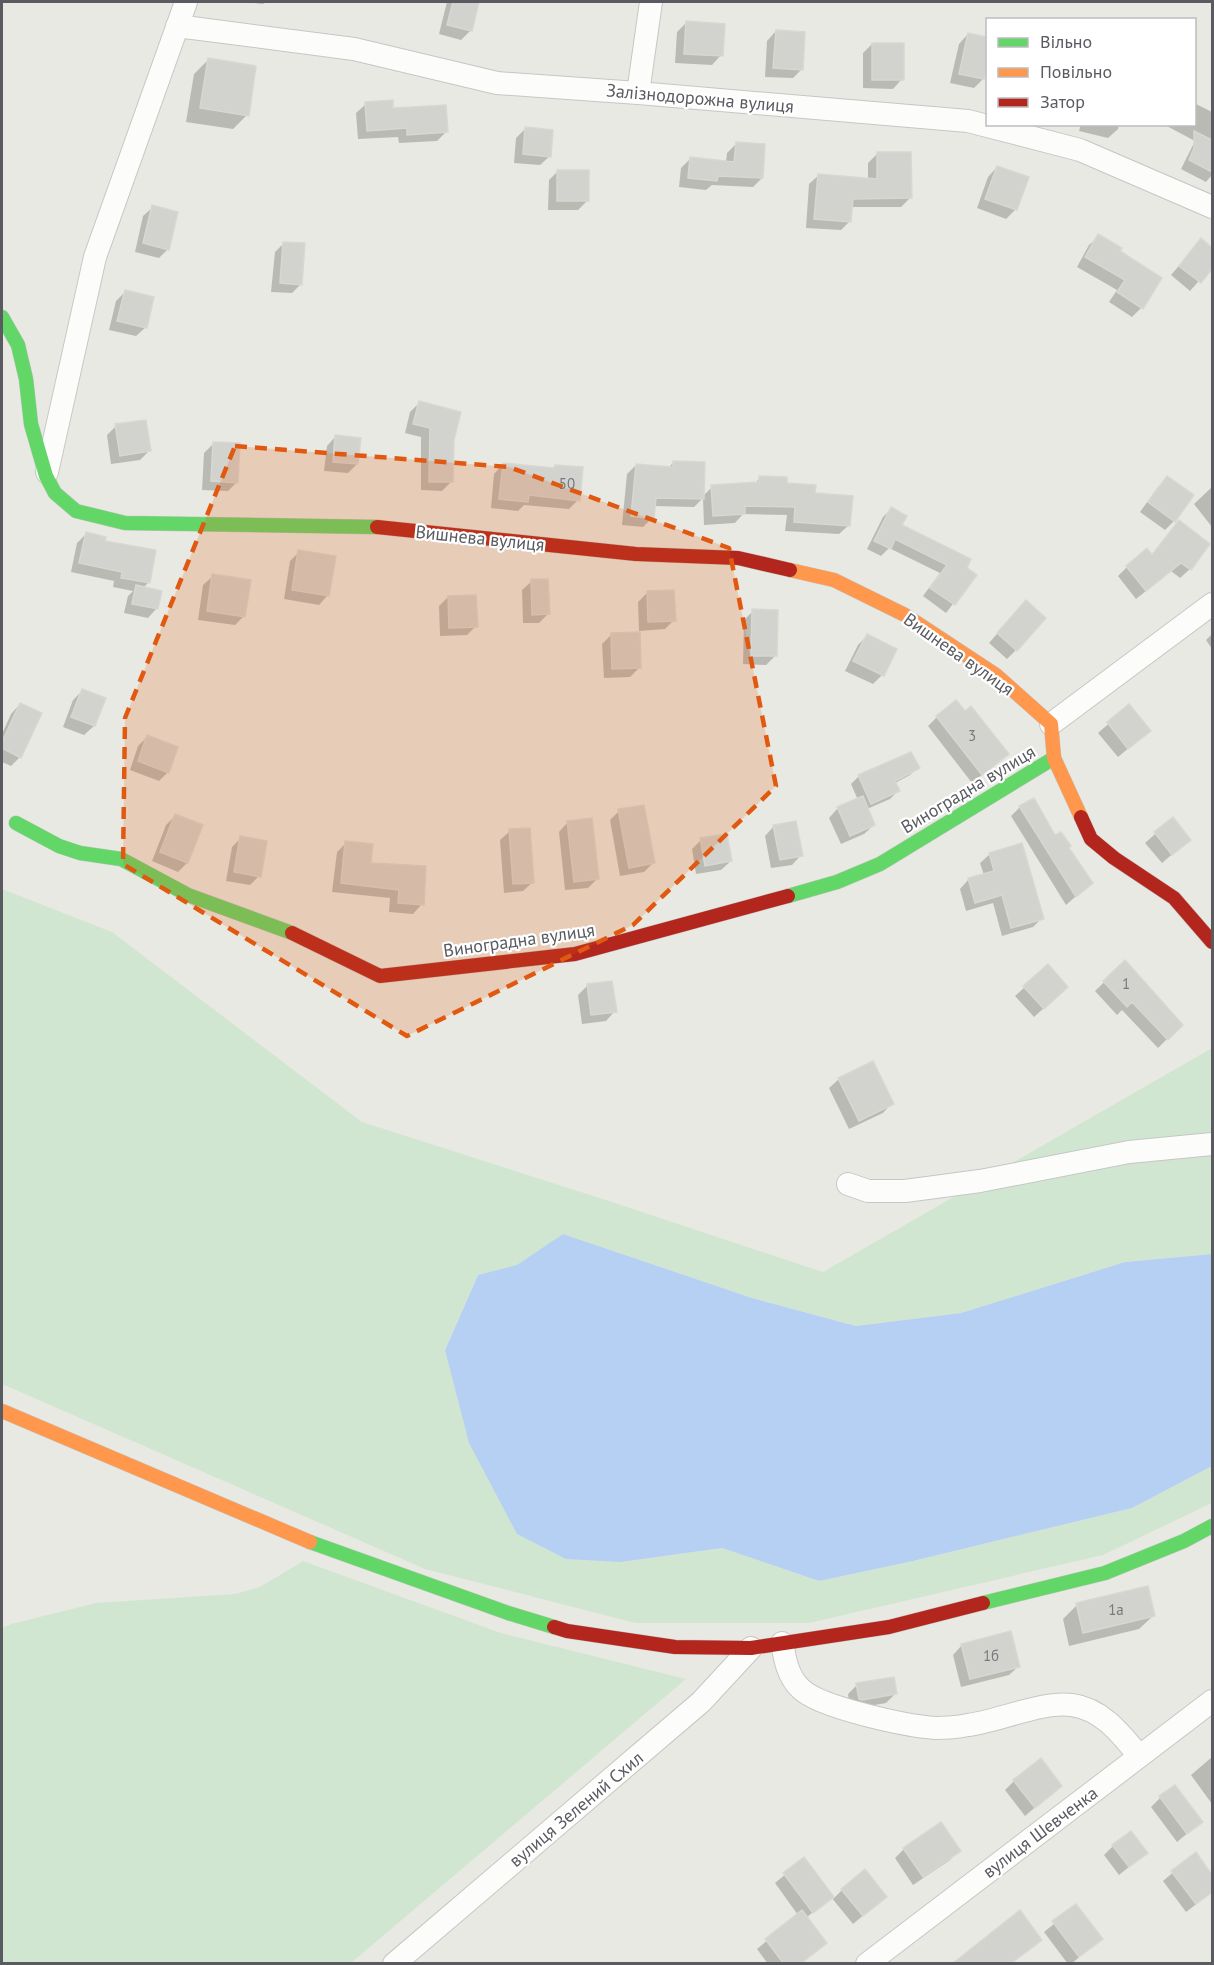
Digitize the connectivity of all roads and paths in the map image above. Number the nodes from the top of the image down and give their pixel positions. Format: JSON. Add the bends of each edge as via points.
{"nodes":[{"id":1,"x":186,"y":2,"type":"edge"},
{"id":2,"x":651,"y":2,"type":"edge"},
{"id":3,"x":177,"y":26,"type":"junction"},
{"id":4,"x":638,"y":93,"type":"junction"},
{"id":5,"x":986,"y":126,"type":"edge"},
{"id":6,"x":987,"y":126,"type":"edge"},
{"id":7,"x":1212,"y":207,"type":"edge"},
{"id":8,"x":2,"y":317,"type":"edge"},
{"id":9,"x":46,"y":476,"type":"junction"},
{"id":10,"x":1212,"y":604,"type":"edge"},
{"id":11,"x":1051,"y":724,"type":"junction"},
{"id":12,"x":1054,"y":758,"type":"junction"},
{"id":13,"x":16,"y":823,"type":"dead end"},
{"id":14,"x":1212,"y":942,"type":"edge"},
{"id":15,"x":1212,"y":1144,"type":"edge"},
{"id":16,"x":848,"y":1184,"type":"dead end"},
{"id":17,"x":2,"y":1411,"type":"edge"},
{"id":18,"x":1212,"y":1526,"type":"edge"},
{"id":19,"x":782,"y":1643,"type":"junction"},
{"id":20,"x":751,"y":1648,"type":"junction"},
{"id":21,"x":1212,"y":1701,"type":"edge"},
{"id":22,"x":1139,"y":1756,"type":"junction"},
{"id":23,"x":394,"y":1964,"type":"edge"},
{"id":24,"x":867,"y":1964,"type":"edge"}],
"edges":[{"from":1,"to":3,"type":"street"},
{"from":2,"to":4,"type":"street"},
{"from":3,"to":4,"type":"street","name":"Залізнодорожна вулиця","via":[[354,49],[496,83]]},
{"from":3,"to":9,"type":"street","via":[[95,257]]},
{"from":4,"to":5,"type":"street","name":"Залізнодорожна вулиця"},
{"from":6,"to":7,"type":"street","name":"Залізнодорожна вулиця","via":[[1080,150]]},
{"from":8,"to":9,"type":"street","name":"Вишнева вулиця","via":[[18,345],[31,424]]},
{"from":9,"to":11,"type":"street","name":"Вишнева вулиця","via":[[55,493],[76,511],[125,523],[364,526],[636,554],[738,558],[834,580],[905,615],[996,675]]},
{"from":10,"to":11,"type":"street"},
{"from":11,"to":12,"type":"street"},
{"from":12,"to":13,"type":"street","name":"Виноградна вулиця","via":[[880,864],[837,882],[575,954],[380,976],[287,930],[188,894],[121,859],[59,846]]},
{"from":12,"to":14,"type":"street","via":[[1091,839],[1174,898]]},
{"from":15,"to":16,"type":"street","via":[[1129,1152],[980,1181],[905,1191],[868,1191]]},
{"from":17,"to":20,"type":"street","via":[[309,1542],[508,1613],[567,1631],[664,1645]]},
{"from":18,"to":19,"type":"street","via":[[1105,1573],[890,1627]]},
{"from":19,"to":20,"type":"street"},
{"from":19,"to":22,"type":"street","via":[[792,1678],[811,1697],[829,1704],[911,1725],[939,1728],[1072,1705],[1095,1713],[1117,1728]]},
{"from":20,"to":23,"type":"street","name":"вулиця Зелений Схил","via":[[701,1702]]},
{"from":21,"to":22,"type":"street","name":"вулиця Шевченка"},
{"from":22,"to":24,"type":"street","name":"вулиця Шевченка"}]}
